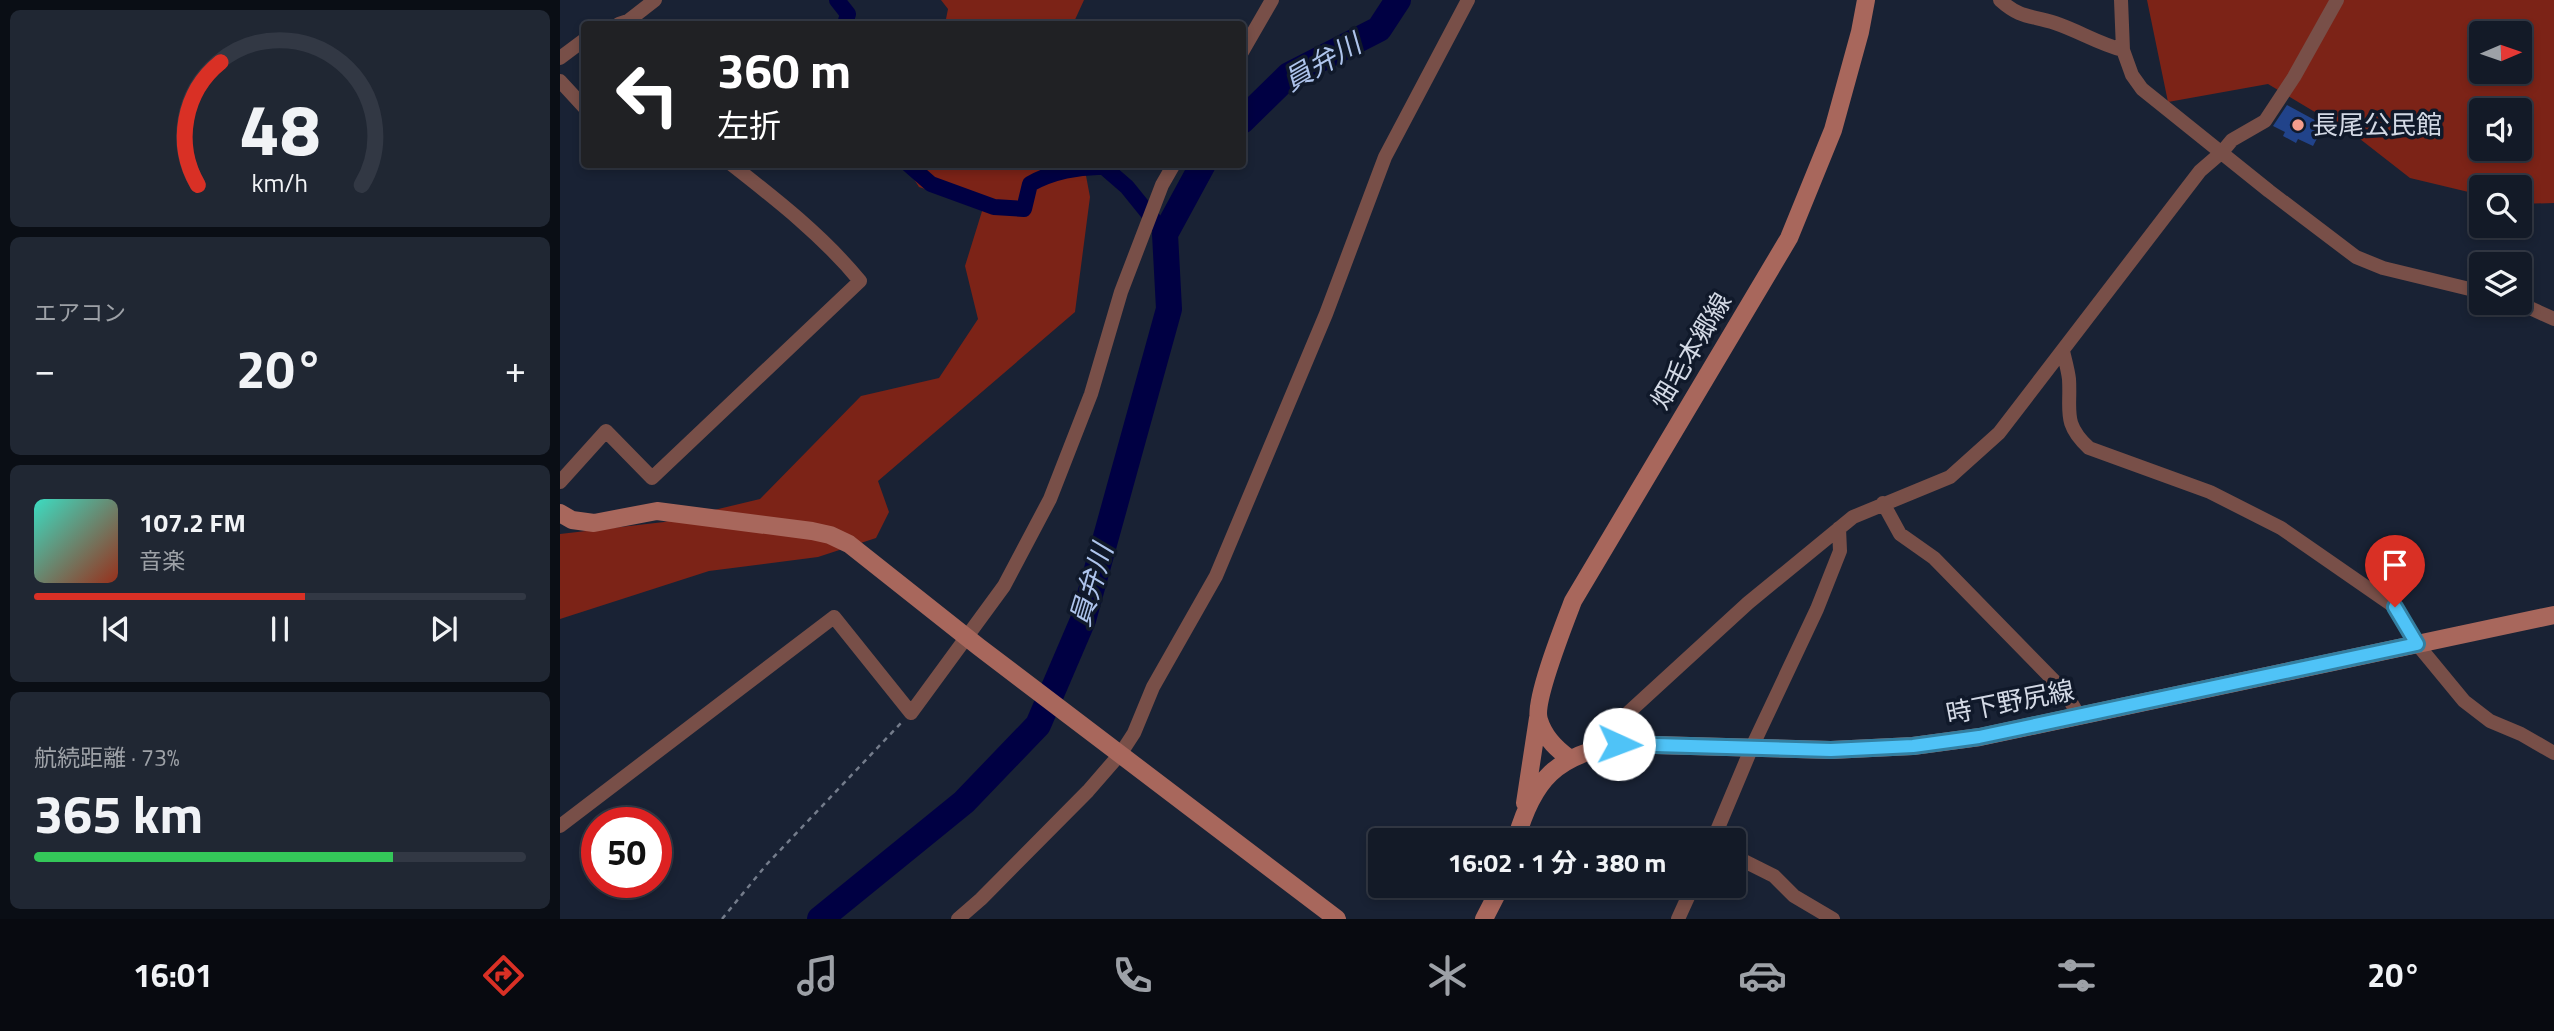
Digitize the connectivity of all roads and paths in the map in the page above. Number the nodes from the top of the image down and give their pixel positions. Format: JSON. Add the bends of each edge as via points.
{"nodes":[{"id":1,"x":655,"y":0,"type":"edge"},
{"id":2,"x":1272,"y":0,"type":"edge"},
{"id":3,"x":1468,"y":0,"type":"edge"},
{"id":4,"x":1866,"y":0,"type":"edge"},
{"id":5,"x":2000,"y":0,"type":"edge"},
{"id":6,"x":2122,"y":0,"type":"edge"},
{"id":7,"x":2337,"y":0,"type":"edge"},
{"id":8,"x":628,"y":21,"type":"edge"},
{"id":9,"x":581,"y":42,"type":"edge"},
{"id":10,"x":1246,"y":45,"type":"edge"},
{"id":11,"x":2123,"y":51,"type":"junction"},
{"id":12,"x":560,"y":58,"type":"edge"},
{"id":13,"x":560,"y":81,"type":"edge"},
{"id":14,"x":581,"y":104,"type":"edge"},
{"id":15,"x":2222,"y":152,"type":"junction"},
{"id":16,"x":737,"y":168,"type":"edge"},
{"id":17,"x":1172,"y":168,"type":"edge"},
{"id":18,"x":2469,"y":289,"type":"edge"},
{"id":19,"x":2532,"y":309,"type":"edge"},
{"id":20,"x":2554,"y":319,"type":"edge"},
{"id":21,"x":2063,"y":351,"type":"junction"},
{"id":22,"x":560,"y":482,"type":"edge"},
{"id":23,"x":1883,"y":503,"type":"junction"},
{"id":24,"x":560,"y":513,"type":"edge"},
{"id":25,"x":1839,"y":528,"type":"junction"},
{"id":26,"x":2554,"y":615,"type":"edge"},
{"id":27,"x":973,"y":642,"type":"junction"},
{"id":28,"x":2417,"y":644,"type":"junction"},
{"id":29,"x":911,"y":713,"type":"junction"},
{"id":30,"x":2079,"y":716,"type":"junction"},
{"id":31,"x":1538,"y":718,"type":"junction"},
{"id":32,"x":1619,"y":744,"type":"junction"},
{"id":33,"x":1752,"y":747,"type":"junction"},
{"id":34,"x":1114,"y":748,"type":"junction"},
{"id":35,"x":2554,"y":753,"type":"edge"},
{"id":36,"x":1569,"y":758,"type":"junction"},
{"id":37,"x":1524,"y":810,"type":"junction"},
{"id":38,"x":560,"y":826,"type":"edge"},
{"id":39,"x":1519,"y":828,"type":"edge"},
{"id":40,"x":1718,"y":828,"type":"edge"},
{"id":41,"x":1746,"y":862,"type":"edge"},
{"id":42,"x":1495,"y":898,"type":"edge"},
{"id":43,"x":1688,"y":898,"type":"edge"},
{"id":44,"x":722,"y":919,"type":"edge"},
{"id":45,"x":958,"y":919,"type":"edge"},
{"id":46,"x":1337,"y":919,"type":"edge"},
{"id":47,"x":1484,"y":919,"type":"edge"},
{"id":48,"x":1678,"y":919,"type":"edge"},
{"id":49,"x":1833,"y":919,"type":"edge"}],
"edges":[{"from":1,"to":8,"type":"street"},
{"from":2,"to":10,"type":"street"},
{"from":3,"to":34,"type":"street","via":[[1385,157],[1326,314],[1216,576],[1153,687],[1135,733]]},
{"from":4,"to":31,"type":"main road","name":"畑毛本郷線","via":[[1833,130],[1790,238],[1573,601],[1552,656]]},
{"from":5,"to":11,"type":"street","via":[[2014,13],[2055,23]]},
{"from":6,"to":11,"type":"street"},
{"from":7,"to":15,"type":"street","via":[[2265,121],[2232,140]]},
{"from":9,"to":12,"type":"street"},
{"from":11,"to":15,"type":"street","via":[[2142,89]]},
{"from":13,"to":14,"type":"street"},
{"from":15,"to":18,"type":"street","via":[[2356,257]]},
{"from":15,"to":21,"type":"street","via":[[2200,171]]},
{"from":16,"to":22,"type":"street","via":[[786,207],[860,281],[652,478],[606,431]]},
{"from":17,"to":27,"type":"street","via":[[1121,292],[1094,386],[1051,499]]},
{"from":19,"to":20,"type":"street"},
{"from":21,"to":23,"type":"street","via":[[2000,433],[1950,477]]},
{"from":21,"to":28,"type":"street","via":[[2069,377],[2069,420],[2076,436],[2089,448],[2210,492],[2281,528],[2395,607]]},
{"from":23,"to":25,"type":"street"},
{"from":23,"to":30,"type":"street","via":[[1899,534],[1934,558],[2065,692]]},
{"from":24,"to":27,"type":"main road","via":[[594,523],[657,511],[830,535],[849,544]]},
{"from":25,"to":32,"type":"street","via":[[1748,603],[1629,712],[1619,727]]},
{"from":25,"to":33,"type":"street","via":[[1840,551],[1817,609]]},
{"from":26,"to":28,"type":"main road","name":"時下野尻線"},
{"from":27,"to":29,"type":"street"},
{"from":27,"to":34,"type":"main road"},
{"from":28,"to":30,"type":"main road","name":"時下野尻線"},
{"from":28,"to":35,"type":"street","via":[[2464,701],[2490,721]]},
{"from":29,"to":38,"type":"street","via":[[834,617]]},
{"from":29,"to":44,"type":"path","via":[[767,864]]},
{"from":30,"to":33,"type":"main road","name":"時下野尻線","via":[[1913,746]]},
{"from":31,"to":36,"type":"main road","via":[[1548,739]]},
{"from":31,"to":37,"type":"main road","name":"畑毛本郷線"},
{"from":32,"to":33,"type":"main road","name":"時下野尻線"},
{"from":32,"to":36,"type":"main road","name":"時下野尻線"},
{"from":33,"to":40,"type":"street"},
{"from":34,"to":45,"type":"street","via":[[1087,791]]},
{"from":34,"to":46,"type":"main road"},
{"from":36,"to":37,"type":"main road","name":"時下野尻線","via":[[1546,778]]},
{"from":37,"to":39,"type":"main road","name":"時下野尻線"},
{"from":41,"to":49,"type":"street","via":[[1774,876],[1794,896]]},
{"from":42,"to":47,"type":"main road"},
{"from":43,"to":48,"type":"street"}]}
